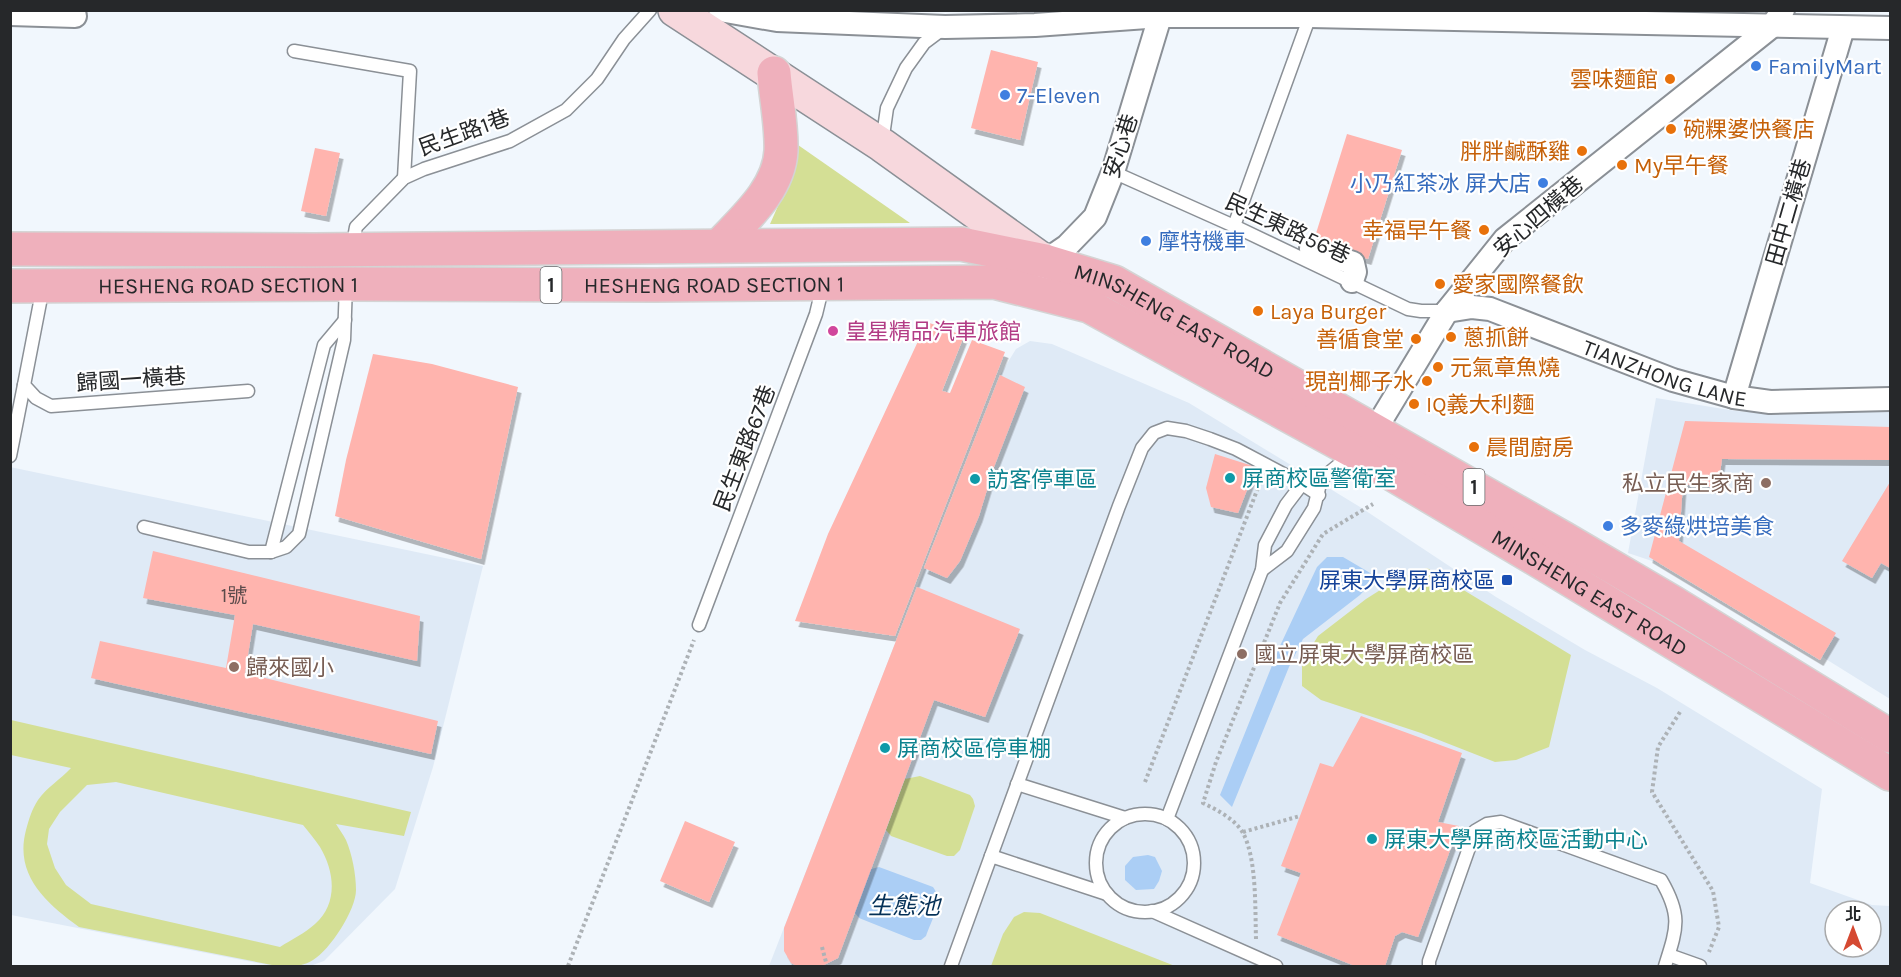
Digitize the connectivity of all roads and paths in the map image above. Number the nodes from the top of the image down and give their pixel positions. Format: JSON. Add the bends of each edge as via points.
{"nodes":[{"id":1,"x":650,"y":10,"type":"edge"},
{"id":2,"x":675,"y":10,"type":"edge"},
{"id":3,"x":720,"y":10,"type":"edge"},
{"id":4,"x":1162,"y":13,"type":"edge"},
{"id":5,"x":1311,"y":13,"type":"edge"},
{"id":6,"x":10,"y":14,"type":"edge"},
{"id":7,"x":75,"y":16,"type":"dead end"},
{"id":8,"x":997,"y":19,"type":"edge"},
{"id":9,"x":1777,"y":19,"type":"edge"},
{"id":10,"x":945,"y":27,"type":"junction"},
{"id":11,"x":1842,"y":28,"type":"junction"},
{"id":12,"x":1890,"y":28,"type":"edge"},
{"id":13,"x":294,"y":51,"type":"dead end"},
{"id":14,"x":774,"y":73,"type":"junction"},
{"id":15,"x":882,"y":144,"type":"junction"},
{"id":16,"x":1113,"y":172,"type":"junction"},
{"id":17,"x":404,"y":178,"type":"junction"},
{"id":18,"x":1234,"y":226,"type":"junction"},
{"id":19,"x":719,"y":246,"type":"junction"},
{"id":20,"x":10,"y":249,"type":"edge"},
{"id":21,"x":1311,"y":249,"type":"dead end"},
{"id":22,"x":1045,"y":261,"type":"junction"},
{"id":23,"x":349,"y":267,"type":"junction"},
{"id":24,"x":1352,"y":281,"type":"junction"},
{"id":25,"x":823,"y":284,"type":"junction"},
{"id":26,"x":10,"y":286,"type":"edge"},
{"id":27,"x":43,"y":286,"type":"junction"},
{"id":28,"x":1089,"y":306,"type":"junction"},
{"id":29,"x":1447,"y":311,"type":"junction"},
{"id":30,"x":345,"y":320,"type":"junction"},
{"id":31,"x":24,"y":385,"type":"junction"},
{"id":32,"x":248,"y":391,"type":"dead end"},
{"id":33,"x":1734,"y":397,"type":"junction"},
{"id":34,"x":1890,"y":399,"type":"edge"},
{"id":35,"x":1365,"y":441,"type":"junction"},
{"id":36,"x":10,"y":456,"type":"edge"},
{"id":37,"x":1267,"y":465,"type":"junction"},
{"id":38,"x":1319,"y":481,"type":"junction"},
{"id":39,"x":1302,"y":484,"type":"junction"},
{"id":40,"x":1318,"y":495,"type":"junction"},
{"id":41,"x":1373,"y":504,"type":"dead end"},
{"id":42,"x":144,"y":527,"type":"dead end"},
{"id":43,"x":271,"y":552,"type":"junction"},
{"id":44,"x":1262,"y":570,"type":"junction"},
{"id":45,"x":699,"y":625,"type":"joint"},
{"id":46,"x":1680,"y":712,"type":"dead end"},
{"id":47,"x":1890,"y":736,"type":"edge"},
{"id":48,"x":1890,"y":774,"type":"edge"},
{"id":49,"x":1145,"y":782,"type":"dead end"},
{"id":50,"x":1017,"y":784,"type":"junction"},
{"id":51,"x":1300,"y":816,"type":"dead end"},
{"id":52,"x":1125,"y":818,"type":"junction"},
{"id":53,"x":1167,"y":819,"type":"junction"},
{"id":54,"x":1242,"y":832,"type":"junction"},
{"id":55,"x":992,"y":856,"type":"junction"},
{"id":56,"x":1107,"y":894,"type":"junction"},
{"id":57,"x":1152,"y":911,"type":"junction"},
{"id":58,"x":1256,"y":940,"type":"dead end"},
{"id":59,"x":822,"y":947,"type":"dead end"},
{"id":60,"x":1667,"y":961,"type":"edge"},
{"id":61,"x":1704,"y":962,"type":"edge"},
{"id":62,"x":568,"y":966,"type":"edge"},
{"id":63,"x":827,"y":966,"type":"edge"},
{"id":64,"x":951,"y":966,"type":"edge"},
{"id":65,"x":1276,"y":966,"type":"edge"},
{"id":66,"x":1429,"y":966,"type":"edge"}],
"edges":[{"from":1,"to":17,"type":"lane","name":"民生路1巷","via":[[597,79],[566,110],[510,141]]},
{"from":2,"to":14,"type":"street","name":"MINSHENG EAST ROAD"},
{"from":3,"to":10,"type":"street","via":[[777,20]]},
{"from":4,"to":5,"type":"street"},
{"from":4,"to":8,"type":"street"},
{"from":4,"to":16,"type":"street","name":"安心巷"},
{"from":5,"to":9,"type":"street"},
{"from":5,"to":18,"type":"lane"},
{"from":6,"to":7,"type":"street"},
{"from":8,"to":10,"type":"street"},
{"from":9,"to":11,"type":"street"},
{"from":9,"to":29,"type":"street","name":"安心四橫巷","via":[[1504,239]]},
{"from":10,"to":15,"type":"lane","via":[[924,43],[906,68],[887,108]]},
{"from":11,"to":12,"type":"street"},
{"from":11,"to":33,"type":"street","name":"田中二橫巷"},
{"from":13,"to":17,"type":"lane","via":[[410,71]]},
{"from":14,"to":15,"type":"street","name":"MINSHENG EAST ROAD"},
{"from":14,"to":19,"type":"main road","via":[[781,152],[777,173],[761,201]]},
{"from":15,"to":22,"type":"street","name":"MINSHENG EAST ROAD"},
{"from":16,"to":18,"type":"lane","name":"民生東路56巷"},
{"from":16,"to":22,"type":"street","name":"安心巷","via":[[1095,217],[1067,246]]},
{"from":17,"to":23,"type":"lane","name":"民生路1巷","via":[[356,227]]},
{"from":18,"to":24,"type":"lane","name":"民生東路56巷"},
{"from":19,"to":22,"type":"main road","name":"HESHENG ROAD SECTION 1","number":"1","via":[[961,244]]},
{"from":19,"to":23,"type":"main road","name":"HESHENG ROAD SECTION 1","number":"1"},
{"from":20,"to":23,"type":"main road","name":"HESHENG ROAD SECTION 1","number":"1"},
{"from":21,"to":24,"type":"street","via":[[1353,263]]},
{"from":22,"to":28,"type":"street","name":"MINSHENG EAST ROAD"},
{"from":22,"to":35,"type":"main road","name":"MINSHENG EAST ROAD","number":"1","via":[[1114,282]]},
{"from":23,"to":25,"type":"main road","name":"HESHENG ROAD SECTION 1","number":"1"},
{"from":23,"to":27,"type":"main road","name":"HESHENG ROAD SECTION 1","number":"1"},
{"from":23,"to":30,"type":"lane","name":"民生路1巷"},
{"from":24,"to":29,"type":"lane","name":"民生東路56巷","via":[[1408,309]]},
{"from":25,"to":28,"type":"main road","name":"HESHENG ROAD SECTION 1","number":"1","via":[[994,282]]},
{"from":25,"to":45,"type":"lane","name":"民生東路67巷","via":[[816,314]]},
{"from":26,"to":27,"type":"main road","name":"HESHENG ROAD SECTION 1","number":"1"},
{"from":27,"to":31,"type":"lane"},
{"from":28,"to":35,"type":"main road","name":"MINSHENG EAST ROAD","number":"1"},
{"from":29,"to":33,"type":"street","name":"TIANZHONG LANE","via":[[1490,309],[1673,380]]},
{"from":29,"to":35,"type":"street","name":"安心四橫巷"},
{"from":30,"to":43,"type":"lane","via":[[324,345]]},
{"from":30,"to":43,"type":"lane","name":"民生路1巷","via":[[337,376],[299,534],[286,547]]},
{"from":31,"to":32,"type":"lane","name":"歸國一橫巷","via":[[51,406]]},
{"from":31,"to":36,"type":"lane"},
{"from":33,"to":34,"type":"street","name":"TIANZHONG LANE","via":[[1770,402]]},
{"from":35,"to":38,"type":"lane"},
{"from":35,"to":47,"type":"main road","name":"MINSHENG EAST ROAD","number":"1","via":[[1674,603]]},
{"from":35,"to":48,"type":"main road","name":"MINSHENG EAST ROAD","number":"1","via":[[1558,572]]},
{"from":37,"to":39,"type":"lane"},
{"from":37,"to":49,"type":"path"},
{"from":37,"to":50,"type":"lane","via":[[1186,431],[1167,428],[1154,433],[1142,448]]},
{"from":38,"to":39,"type":"lane"},
{"from":38,"to":40,"type":"lane"},
{"from":39,"to":40,"type":"lane"},
{"from":39,"to":44,"type":"lane","via":[[1265,544]]},
{"from":40,"to":44,"type":"lane","via":[[1287,550]]},
{"from":41,"to":54,"type":"path","via":[[1323,534],[1280,603],[1220,752],[1203,803],[1223,813]]},
{"from":42,"to":43,"type":"lane","via":[[249,552]]},
{"from":44,"to":53,"type":"lane"},
{"from":45,"to":62,"type":"path"},
{"from":46,"to":61,"type":"path","via":[[1658,747],[1652,792],[1713,891],[1719,927]]},
{"from":50,"to":52,"type":"lane"},
{"from":50,"to":55,"type":"lane"},
{"from":51,"to":54,"type":"path"},
{"from":52,"to":53,"type":"lane","via":[[1147,814]]},
{"from":52,"to":56,"type":"lane","via":[[1103,837],[1097,851],[1099,881]]},
{"from":53,"to":57,"type":"lane","via":[[1188,838],[1194,870],[1178,899]]},
{"from":54,"to":58,"type":"path","via":[[1249,851]]},
{"from":55,"to":56,"type":"lane"},
{"from":55,"to":64,"type":"lane"},
{"from":56,"to":57,"type":"lane","via":[[1127,908]]},
{"from":57,"to":65,"type":"lane"},
{"from":59,"to":63,"type":"path"},
{"from":60,"to":61,"type":"lane"},
{"from":60,"to":66,"type":"lane","via":[[1677,918],[1661,880],[1501,822],[1475,831]]}]}
